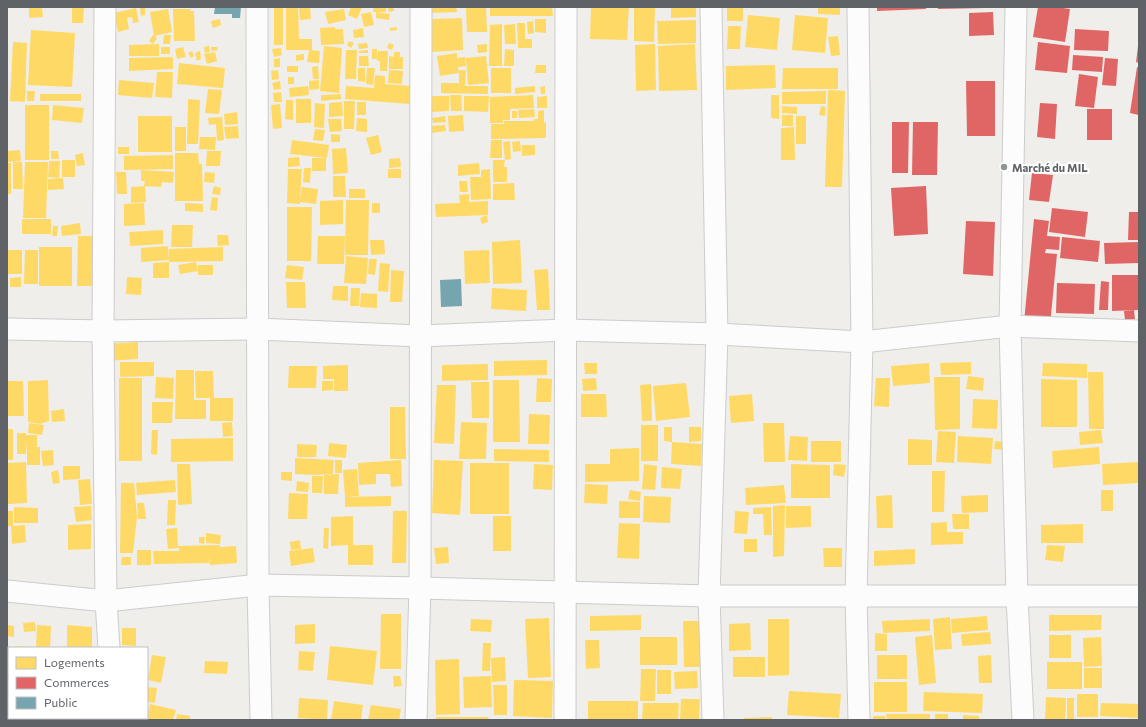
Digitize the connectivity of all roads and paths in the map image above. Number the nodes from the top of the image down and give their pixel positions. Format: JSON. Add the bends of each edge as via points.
{"nodes":[{"id":1,"x":106,"y":7,"type":"edge"},
{"id":2,"x":257,"y":7,"type":"edge"},
{"id":3,"x":421,"y":7,"type":"edge"},
{"id":4,"x":566,"y":7,"type":"edge"},
{"id":5,"x":711,"y":7,"type":"edge"},
{"id":6,"x":858,"y":7,"type":"edge"},
{"id":7,"x":1016,"y":7,"type":"edge"},
{"id":8,"x":1010,"y":326,"type":"junction"},
{"id":9,"x":7,"y":329,"type":"edge"},
{"id":10,"x":257,"y":329,"type":"junction"},
{"id":11,"x":566,"y":330,"type":"junction"},
{"id":12,"x":103,"y":331,"type":"junction"},
{"id":13,"x":1139,"y":331,"type":"edge"},
{"id":14,"x":717,"y":334,"type":"junction"},
{"id":15,"x":420,"y":336,"type":"junction"},
{"id":16,"x":862,"y":342,"type":"junction"},
{"id":17,"x":258,"y":585,"type":"junction"},
{"id":18,"x":420,"y":588,"type":"junction"},
{"id":19,"x":7,"y":591,"type":"edge"},
{"id":20,"x":566,"y":592,"type":"junction"},
{"id":21,"x":709,"y":596,"type":"junction"},
{"id":22,"x":856,"y":596,"type":"junction"},
{"id":23,"x":1139,"y":596,"type":"edge"},
{"id":24,"x":1017,"y":597,"type":"junction"},
{"id":25,"x":106,"y":601,"type":"junction"},
{"id":26,"x":109,"y":647,"type":"edge"},
{"id":27,"x":261,"y":720,"type":"edge"},
{"id":28,"x":416,"y":720,"type":"edge"},
{"id":29,"x":565,"y":720,"type":"edge"},
{"id":30,"x":713,"y":720,"type":"edge"},
{"id":31,"x":859,"y":720,"type":"edge"},
{"id":32,"x":1022,"y":720,"type":"edge"}],
"edges":[{"from":1,"to":12,"type":"street"},
{"from":2,"to":10,"type":"street"},
{"from":3,"to":15,"type":"street"},
{"from":4,"to":11,"type":"street"},
{"from":5,"to":14,"type":"street"},
{"from":6,"to":16,"type":"street"},
{"from":7,"to":8,"type":"street"},
{"from":8,"to":13,"type":"street"},
{"from":8,"to":16,"type":"street"},
{"from":8,"to":24,"type":"street"},
{"from":9,"to":12,"type":"street"},
{"from":10,"to":12,"type":"street"},
{"from":10,"to":15,"type":"street"},
{"from":10,"to":17,"type":"street"},
{"from":11,"to":14,"type":"street"},
{"from":11,"to":15,"type":"street"},
{"from":11,"to":20,"type":"street"},
{"from":12,"to":25,"type":"street"},
{"from":14,"to":16,"type":"street"},
{"from":14,"to":21,"type":"street"},
{"from":15,"to":18,"type":"street"},
{"from":16,"to":22,"type":"street"},
{"from":17,"to":18,"type":"street"},
{"from":17,"to":25,"type":"street"},
{"from":17,"to":27,"type":"street"},
{"from":18,"to":20,"type":"street"},
{"from":18,"to":28,"type":"street"},
{"from":19,"to":25,"type":"street"},
{"from":20,"to":21,"type":"street"},
{"from":20,"to":29,"type":"street"},
{"from":21,"to":22,"type":"street"},
{"from":21,"to":30,"type":"street"},
{"from":22,"to":24,"type":"street"},
{"from":22,"to":31,"type":"street"},
{"from":23,"to":24,"type":"street"},
{"from":24,"to":32,"type":"street"},
{"from":25,"to":26,"type":"street"}]}
